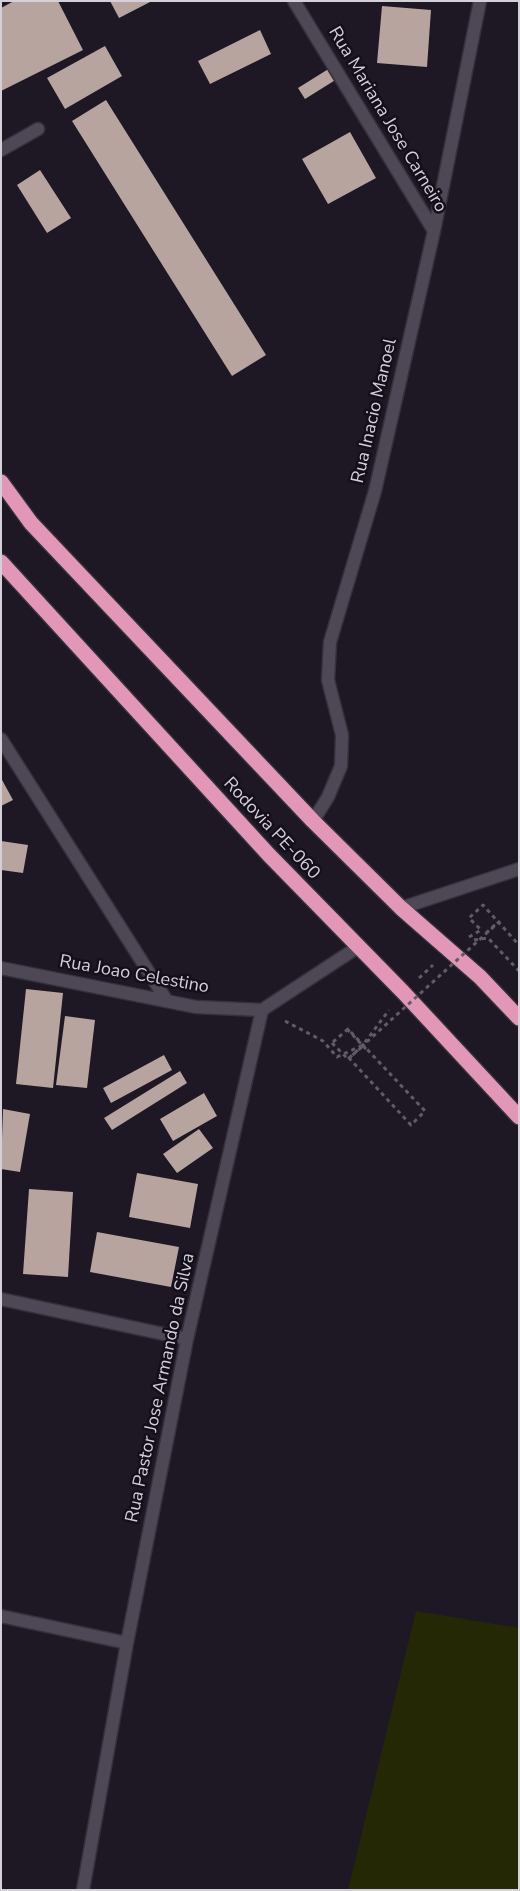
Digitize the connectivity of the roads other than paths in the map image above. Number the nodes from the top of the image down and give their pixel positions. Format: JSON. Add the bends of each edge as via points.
{"nodes":[{"id":1,"x":294,"y":1,"type":"edge"},
{"id":2,"x":480,"y":1,"type":"edge"},
{"id":3,"x":38,"y":129,"type":"dead end"},
{"id":4,"x":1,"y":150,"type":"edge"},
{"id":5,"x":434,"y":231,"type":"junction"},
{"id":6,"x":1,"y":482,"type":"edge"},
{"id":7,"x":1,"y":562,"type":"edge"},
{"id":8,"x":1,"y":739,"type":"edge"},
{"id":9,"x":313,"y":821,"type":"junction"},
{"id":10,"x":519,"y":868,"type":"edge"},
{"id":11,"x":401,"y":908,"type":"junction"},
{"id":12,"x":358,"y":947,"type":"junction"},
{"id":13,"x":1,"y":968,"type":"edge"},
{"id":14,"x":167,"y":1001,"type":"junction"},
{"id":15,"x":262,"y":1010,"type":"junction"},
{"id":16,"x":519,"y":1018,"type":"edge"},
{"id":17,"x":519,"y":1117,"type":"edge"},
{"id":18,"x":1,"y":1299,"type":"edge"},
{"id":19,"x":187,"y":1339,"type":"junction"},
{"id":20,"x":1,"y":1616,"type":"edge"},
{"id":21,"x":127,"y":1643,"type":"junction"},
{"id":22,"x":83,"y":1890,"type":"edge"}],
"edges":[{"from":1,"to":5,"type":"street","name":"Rua Mariana Jose Carneiro"},
{"from":2,"to":5,"type":"street","name":"Rua Inacio Manoel"},
{"from":3,"to":4,"type":"street"},
{"from":5,"to":9,"type":"street","name":"Rua Inacio Manoel","via":[[375,491],[330,642],[328,680],[342,735],[341,766]]},
{"from":6,"to":9,"type":"highway","name":"Rodovia PE-060","via":[[31,523]]},
{"from":7,"to":12,"type":"highway","name":"Rodovia PE-060","via":[[269,855]]},
{"from":8,"to":14,"type":"street"},
{"from":9,"to":11,"type":"highway","name":"Rodovia PE-060"},
{"from":10,"to":11,"type":"street"},
{"from":11,"to":16,"type":"highway","name":"Rodovia PE-060","via":[[480,977]]},
{"from":12,"to":15,"type":"street"},
{"from":12,"to":17,"type":"highway","name":"Rodovia PE-060"},
{"from":13,"to":14,"type":"street","name":"Rua Joao Celestino"},
{"from":14,"to":15,"type":"street","name":"Rua Joao Celestino","via":[[196,1007]]},
{"from":15,"to":19,"type":"street","name":"Rua Pastor Jose Armando da Silva"},
{"from":18,"to":19,"type":"street"},
{"from":19,"to":21,"type":"street","name":"Rua Pastor Jose Armando da Silva"},
{"from":20,"to":21,"type":"street"},
{"from":21,"to":22,"type":"street","name":"Rua Pastor Jose Armando da Silva"}]}
